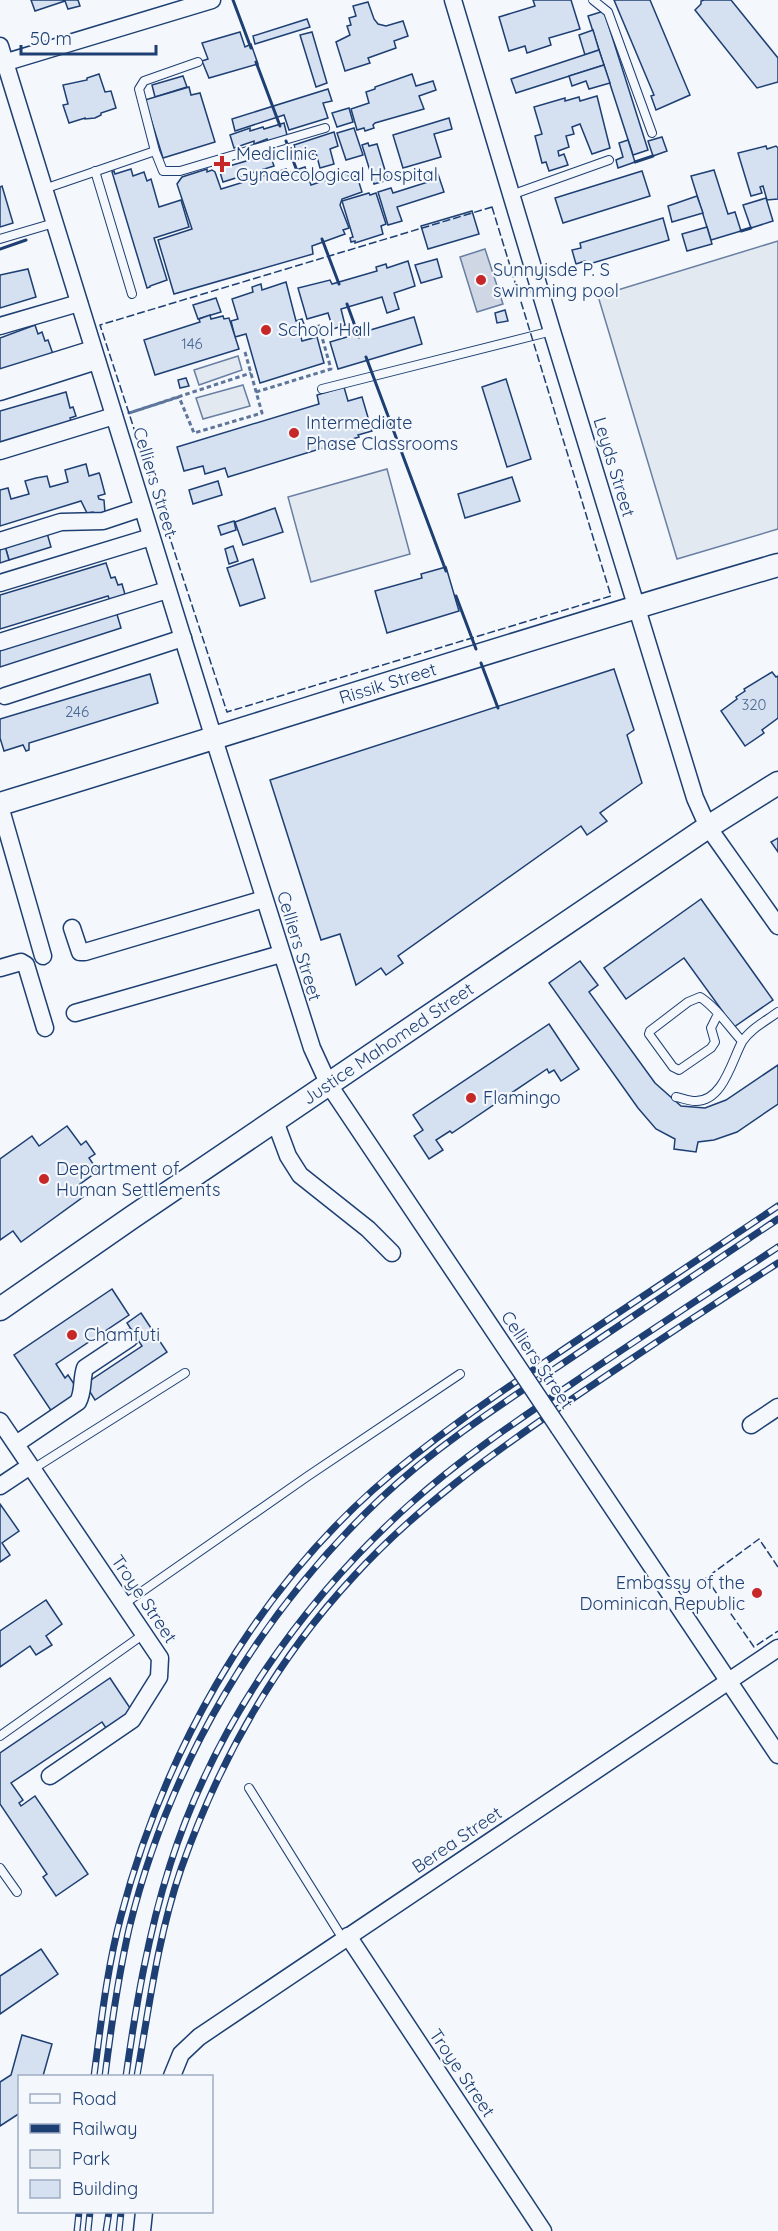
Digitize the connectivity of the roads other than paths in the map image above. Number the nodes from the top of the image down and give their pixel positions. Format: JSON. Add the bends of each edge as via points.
{"nodes":[{"id":1,"x":212,"y":0,"type":"edge"},
{"id":2,"x":453,"y":0,"type":"edge"},
{"id":3,"x":593,"y":0,"type":"edge"},
{"id":4,"x":2,"y":58,"type":"edge"},
{"id":5,"x":198,"y":62,"type":"dead end"},
{"id":6,"x":325,"y":128,"type":"dead end"},
{"id":7,"x":652,"y":133,"type":"dead end"},
{"id":8,"x":154,"y":151,"type":"junction"},
{"id":9,"x":609,"y":160,"type":"dead end"},
{"id":10,"x":95,"y":171,"type":"junction"},
{"id":11,"x":44,"y":189,"type":"junction"},
{"id":12,"x":511,"y":195,"type":"junction"},
{"id":13,"x":54,"y":223,"type":"junction"},
{"id":14,"x":0,"y":239,"type":"edge"},
{"id":15,"x":132,"y":294,"type":"dead end"},
{"id":16,"x":77,"y":297,"type":"junction"},
{"id":17,"x":0,"y":314,"type":"edge"},
{"id":18,"x":0,"y":326,"type":"edge"},
{"id":19,"x":552,"y":331,"type":"junction"},
{"id":20,"x":95,"y":355,"type":"junction"},
{"id":21,"x":0,"y":378,"type":"edge"},
{"id":22,"x":322,"y":389,"type":"dead end"},
{"id":23,"x":0,"y":392,"type":"edge"},
{"id":24,"x":114,"y":416,"type":"junction"},
{"id":25,"x":0,"y":451,"type":"edge"},
{"id":26,"x":142,"y":508,"type":"junction"},
{"id":27,"x":151,"y":537,"type":"junction"},
{"id":28,"x":0,"y":541,"type":"edge"},
{"id":29,"x":778,"y":565,"type":"edge"},
{"id":30,"x":0,"y":583,"type":"edge"},
{"id":31,"x":168,"y":590,"type":"junction"},
{"id":32,"x":636,"y":606,"type":"junction"},
{"id":33,"x":183,"y":638,"type":"junction"},
{"id":34,"x":0,"y":642,"type":"edge"},
{"id":35,"x":5,"y":696,"type":"dead end"},
{"id":36,"x":214,"y":739,"type":"junction"},
{"id":37,"x":778,"y":783,"type":"edge"},
{"id":38,"x":0,"y":805,"type":"edge"},
{"id":39,"x":708,"y":827,"type":"junction"},
{"id":40,"x":264,"y":899,"type":"junction"},
{"id":41,"x":778,"y":926,"type":"edge"},
{"id":42,"x":72,"y":928,"type":"dead end"},
{"id":43,"x":281,"y":954,"type":"junction"},
{"id":44,"x":43,"y":956,"type":"dead end"},
{"id":45,"x":0,"y":968,"type":"edge"},
{"id":46,"x":778,"y":1012,"type":"edge"},
{"id":47,"x":75,"y":1013,"type":"dead end"},
{"id":48,"x":718,"y":1014,"type":"junction"},
{"id":49,"x":45,"y":1028,"type":"dead end"},
{"id":50,"x":742,"y":1041,"type":"junction"},
{"id":51,"x":329,"y":1085,"type":"junction"},
{"id":52,"x":676,"y":1097,"type":"dead end"},
{"id":53,"x":275,"y":1121,"type":"junction"},
{"id":54,"x":392,"y":1253,"type":"dead end"},
{"id":55,"x":0,"y":1309,"type":"edge"},
{"id":56,"x":130,"y":1338,"type":"dead end"},
{"id":57,"x":185,"y":1373,"type":"dead end"},
{"id":58,"x":460,"y":1374,"type":"dead end"},
{"id":59,"x":778,"y":1407,"type":"edge"},
{"id":60,"x":0,"y":1421,"type":"edge"},
{"id":61,"x":751,"y":1425,"type":"dead end"},
{"id":62,"x":16,"y":1444,"type":"junction"},
{"id":63,"x":32,"y":1468,"type":"junction"},
{"id":64,"x":0,"y":1486,"type":"edge"},
{"id":65,"x":124,"y":1604,"type":"junction"},
{"id":66,"x":144,"y":1634,"type":"junction"},
{"id":67,"x":778,"y":1648,"type":"edge"},
{"id":68,"x":728,"y":1682,"type":"junction"},
{"id":69,"x":0,"y":1736,"type":"edge"},
{"id":70,"x":778,"y":1755,"type":"edge"},
{"id":71,"x":50,"y":1776,"type":"dead end"},
{"id":72,"x":249,"y":1788,"type":"dead end"},
{"id":73,"x":0,"y":1868,"type":"edge"},
{"id":74,"x":17,"y":1892,"type":"dead end"},
{"id":75,"x":346,"y":1938,"type":"junction"},
{"id":76,"x":172,"y":2075,"type":"edge"},
{"id":77,"x":144,"y":2213,"type":"edge"},
{"id":78,"x":142,"y":2231,"type":"edge"},
{"id":79,"x":543,"y":2231,"type":"edge"}],
"edges":[{"from":1,"to":4,"type":"street"},
{"from":2,"to":12,"type":"street","name":"Leyds Street"},
{"from":3,"to":7,"type":"lane","via":[[608,12]]},
{"from":4,"to":11,"type":"street","name":"Celliers Street"},
{"from":5,"to":8,"type":"lane","via":[[144,81],[140,86]]},
{"from":6,"to":8,"type":"lane","via":[[180,171],[163,171]]},
{"from":8,"to":10,"type":"lane"},
{"from":9,"to":12,"type":"lane"},
{"from":10,"to":11,"type":"lane"},
{"from":10,"to":15,"type":"lane"},
{"from":11,"to":13,"type":"street","name":"Celliers Street"},
{"from":12,"to":19,"type":"street","name":"Leyds Street"},
{"from":13,"to":14,"type":"lane"},
{"from":13,"to":16,"type":"street","name":"Celliers Street"},
{"from":16,"to":17,"type":"street"},
{"from":16,"to":18,"type":"street"},
{"from":16,"to":20,"type":"street","name":"Celliers Street"},
{"from":19,"to":22,"type":"lane"},
{"from":19,"to":32,"type":"street","name":"Leyds Street"},
{"from":20,"to":21,"type":"street"},
{"from":20,"to":23,"type":"street"},
{"from":20,"to":24,"type":"street","name":"Celliers Street"},
{"from":24,"to":25,"type":"street"},
{"from":24,"to":26,"type":"street","name":"Celliers Street"},
{"from":26,"to":27,"type":"street","name":"Celliers Street"},
{"from":26,"to":28,"type":"street","via":[[103,521],[61,522]]},
{"from":27,"to":30,"type":"street"},
{"from":27,"to":31,"type":"street","name":"Celliers Street"},
{"from":29,"to":32,"type":"main road","name":"Rissik Street"},
{"from":31,"to":33,"type":"street","name":"Celliers Street"},
{"from":31,"to":34,"type":"street"},
{"from":32,"to":36,"type":"main road","name":"Rissik Street"},
{"from":32,"to":39,"type":"street","name":"Leyds Street","via":[[695,798]]},
{"from":33,"to":35,"type":"street"},
{"from":33,"to":36,"type":"street","name":"Celliers Street"},
{"from":36,"to":38,"type":"main road","name":"Rissik Street"},
{"from":36,"to":40,"type":"street","name":"Celliers Street"},
{"from":37,"to":39,"type":"main road","name":"Justice Mahomed Street"},
{"from":38,"to":44,"type":"street"},
{"from":39,"to":41,"type":"street","name":"Leyds Street"},
{"from":39,"to":51,"type":"main road","name":"Justice Mahomed Street"},
{"from":40,"to":42,"type":"street","via":[[84,952],[77,948]]},
{"from":40,"to":43,"type":"street","name":"Celliers Street"},
{"from":43,"to":47,"type":"street"},
{"from":43,"to":51,"type":"street","name":"Celliers Street","via":[[307,1037]]},
{"from":45,"to":49,"type":"street","via":[[21,962],[26,965]]},
{"from":46,"to":50,"type":"lane"},
{"from":48,"to":48,"type":"lane","via":[[700,997],[649,1034],[679,1070],[711,1048],[715,1042],[711,1028]]},
{"from":48,"to":50,"type":"lane"},
{"from":50,"to":52,"type":"lane","via":[[723,1084],[705,1099]]},
{"from":51,"to":53,"type":"main road","name":"Justice Mahomed Street"},
{"from":51,"to":68,"type":"street","name":"Celliers Street","bridge":true},
{"from":53,"to":54,"type":"street","via":[[300,1175]]},
{"from":53,"to":55,"type":"main road","name":"Justice Mahomed Street"},
{"from":56,"to":62,"type":"street","via":[[85,1368],[78,1402]]},
{"from":57,"to":63,"type":"lane"},
{"from":58,"to":65,"type":"lane"},
{"from":59,"to":61,"type":"street"},
{"from":60,"to":62,"type":"street","name":"Troye Street"},
{"from":62,"to":63,"type":"street","name":"Troye Street"},
{"from":63,"to":64,"type":"street"},
{"from":63,"to":65,"type":"street","name":"Troye Street"},
{"from":65,"to":66,"type":"street","name":"Troye Street"},
{"from":66,"to":69,"type":"lane"},
{"from":66,"to":71,"type":"street","name":"Troye Street","via":[[160,1658],[161,1670],[132,1720]]},
{"from":67,"to":68,"type":"street","name":"Berea Street"},
{"from":68,"to":70,"type":"street","name":"Celliers Street"},
{"from":68,"to":75,"type":"street","name":"Berea Street"},
{"from":72,"to":75,"type":"lane"},
{"from":73,"to":74,"type":"lane"},
{"from":75,"to":76,"type":"street","name":"Berea Street","via":[[193,2042],[181,2054]]},
{"from":75,"to":79,"type":"street","name":"Troye Street"},
{"from":77,"to":78,"type":"street"}]}
